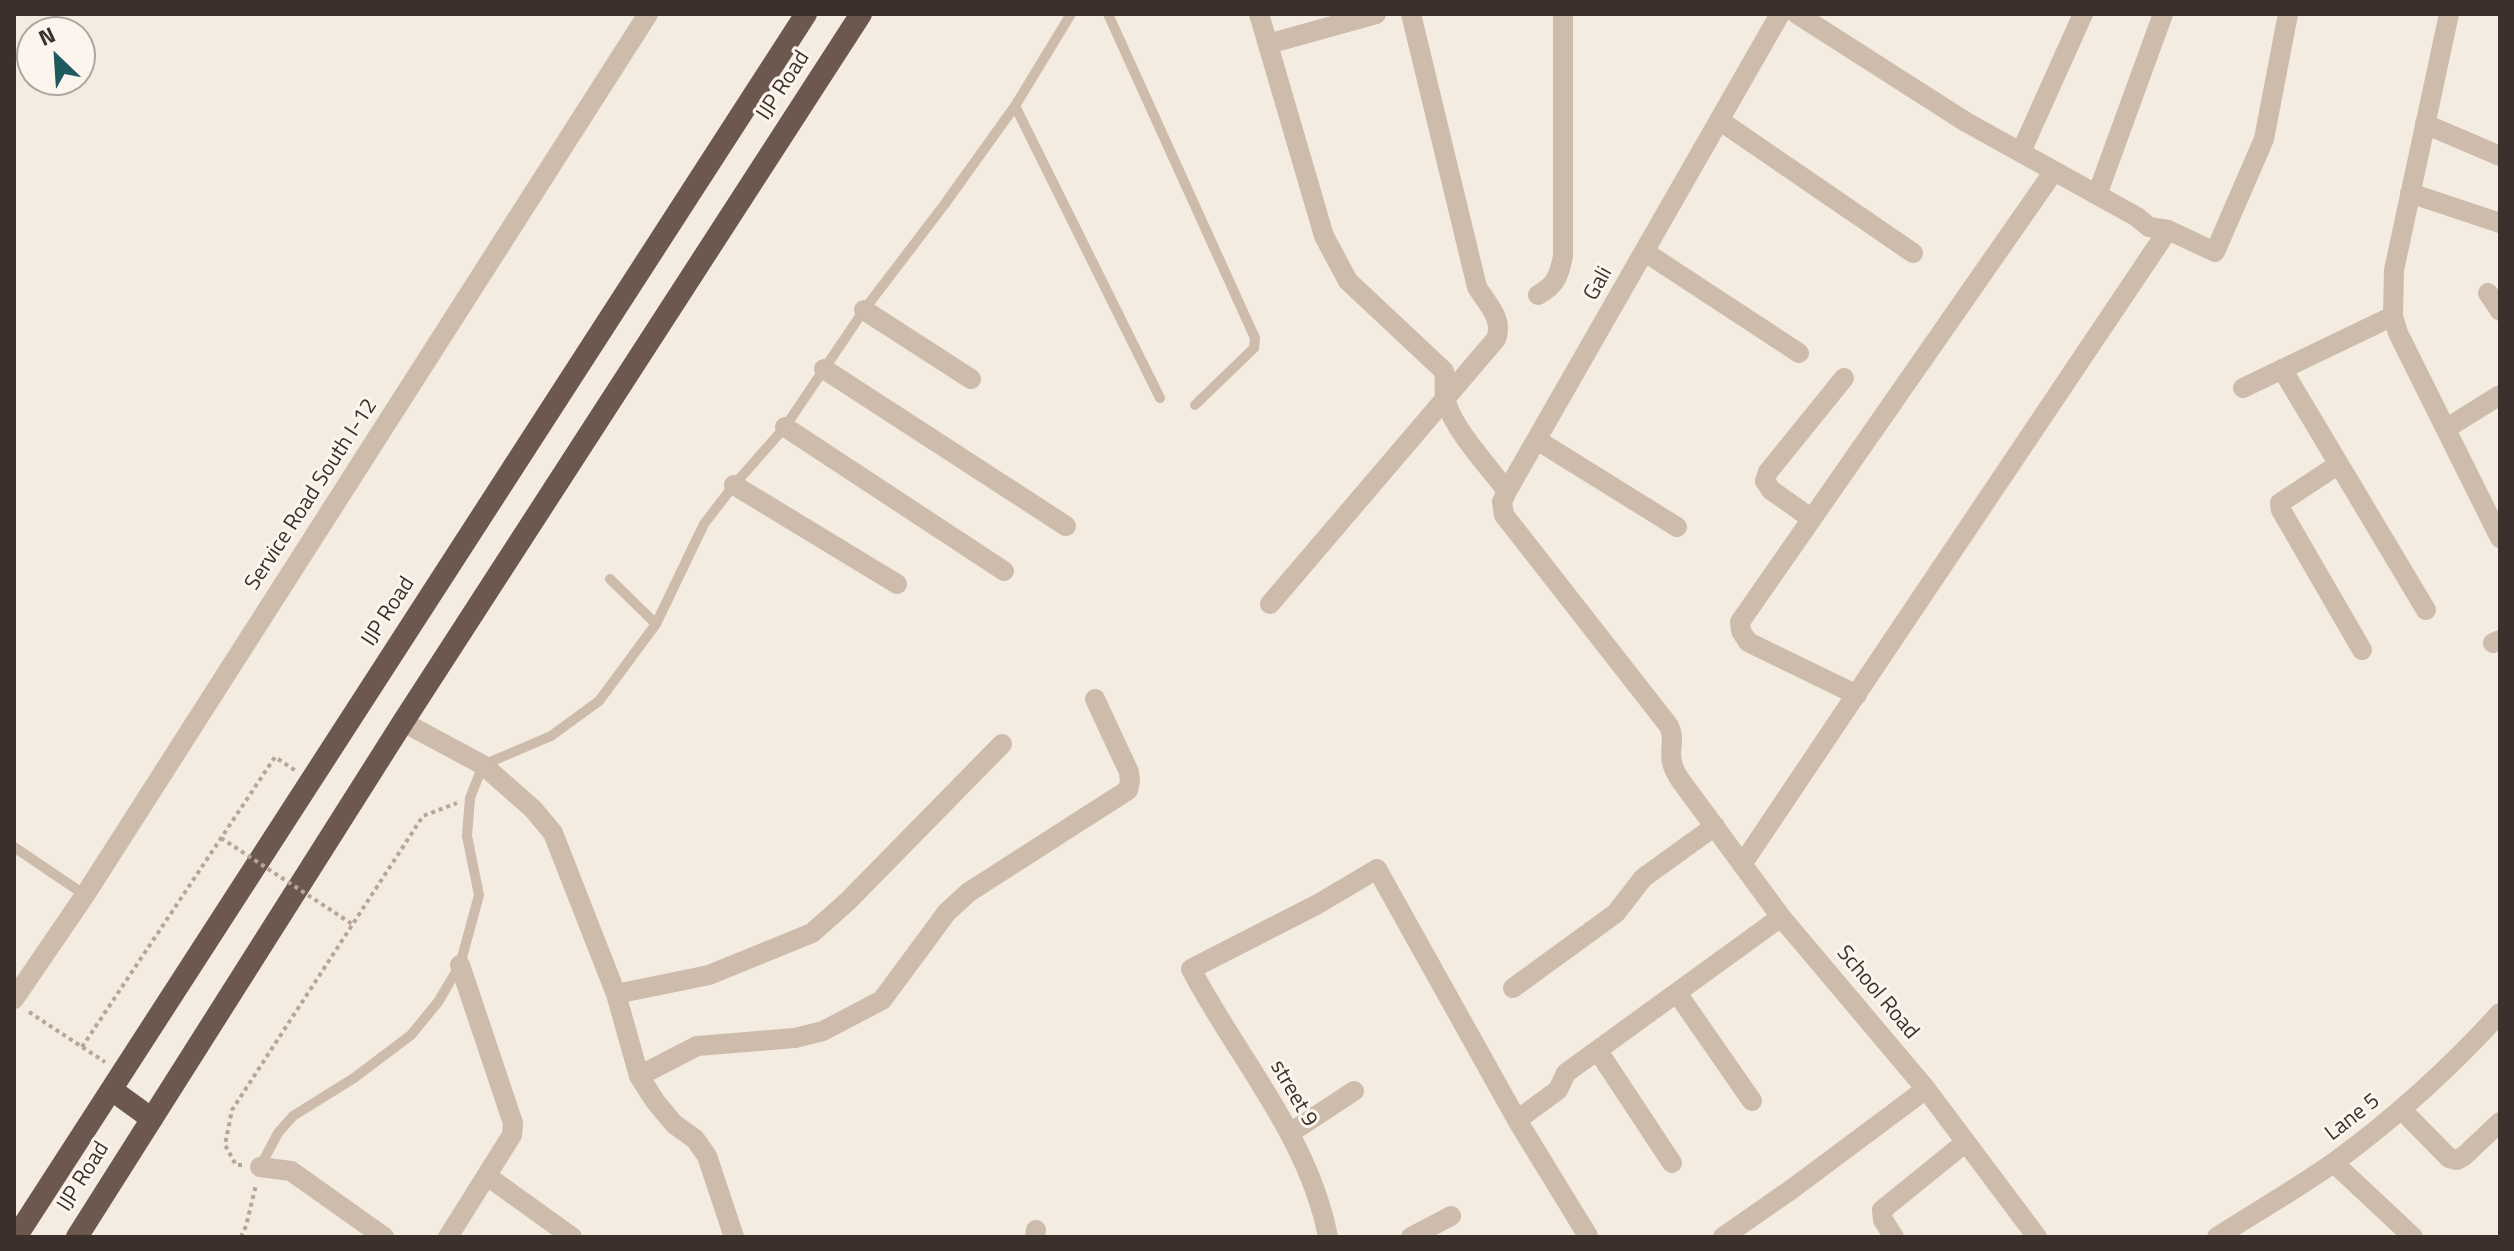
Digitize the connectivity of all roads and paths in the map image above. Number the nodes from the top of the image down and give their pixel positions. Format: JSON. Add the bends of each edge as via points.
{"nodes":[{"id":1,"x":648,"y":14,"type":"edge"},
{"id":2,"x":806,"y":14,"type":"edge"},
{"id":3,"x":861,"y":14,"type":"edge"},
{"id":4,"x":1071,"y":14,"type":"edge"},
{"id":5,"x":1108,"y":14,"type":"edge"},
{"id":6,"x":1259,"y":14,"type":"edge"},
{"id":7,"x":1376,"y":14,"type":"edge"},
{"id":8,"x":1411,"y":14,"type":"edge"},
{"id":9,"x":1563,"y":14,"type":"edge"},
{"id":10,"x":1780,"y":14,"type":"edge"},
{"id":11,"x":1797,"y":14,"type":"edge"},
{"id":12,"x":2083,"y":14,"type":"edge"},
{"id":13,"x":2163,"y":14,"type":"edge"},
{"id":14,"x":2288,"y":14,"type":"edge"},
{"id":15,"x":2449,"y":14,"type":"edge"},
{"id":16,"x":1268,"y":44,"type":"junction"},
{"id":17,"x":1015,"y":106,"type":"junction"},
{"id":18,"x":1719,"y":120,"type":"junction"},
{"id":19,"x":2425,"y":124,"type":"junction"},
{"id":20,"x":2021,"y":152,"type":"junction"},
{"id":21,"x":2500,"y":156,"type":"edge"},
{"id":22,"x":2054,"y":171,"type":"junction"},
{"id":23,"x":2410,"y":193,"type":"junction"},
{"id":24,"x":2097,"y":195,"type":"junction"},
{"id":25,"x":2500,"y":223,"type":"edge"},
{"id":26,"x":2168,"y":230,"type":"junction"},
{"id":27,"x":1645,"y":252,"type":"junction"},
{"id":28,"x":1913,"y":253,"type":"dead end"},
{"id":29,"x":2488,"y":293,"type":"dead end"},
{"id":30,"x":1538,"y":295,"type":"dead end"},
{"id":31,"x":864,"y":310,"type":"junction"},
{"id":32,"x":2500,"y":311,"type":"edge"},
{"id":33,"x":2393,"y":316,"type":"junction"},
{"id":34,"x":1799,"y":353,"type":"dead end"},
{"id":35,"x":824,"y":369,"type":"junction"},
{"id":36,"x":2282,"y":369,"type":"junction"},
{"id":37,"x":1844,"y":378,"type":"dead end"},
{"id":38,"x":971,"y":379,"type":"dead end"},
{"id":39,"x":2243,"y":388,"type":"dead end"},
{"id":40,"x":2500,"y":395,"type":"edge"},
{"id":41,"x":1444,"y":397,"type":"junction"},
{"id":42,"x":1160,"y":398,"type":"dead end"},
{"id":43,"x":1195,"y":405,"type":"dead end"},
{"id":44,"x":785,"y":427,"type":"junction"},
{"id":45,"x":2447,"y":428,"type":"junction"},
{"id":46,"x":1537,"y":440,"type":"junction"},
{"id":47,"x":2339,"y":464,"type":"junction"},
{"id":48,"x":734,"y":485,"type":"junction"},
{"id":49,"x":1507,"y":491,"type":"junction"},
{"id":50,"x":1812,"y":519,"type":"junction"},
{"id":51,"x":1066,"y":526,"type":"dead end"},
{"id":52,"x":1677,"y":527,"type":"dead end"},
{"id":53,"x":2500,"y":538,"type":"edge"},
{"id":54,"x":1004,"y":571,"type":"dead end"},
{"id":55,"x":610,"y":579,"type":"dead end"},
{"id":56,"x":897,"y":584,"type":"dead end"},
{"id":57,"x":1270,"y":604,"type":"dead end"},
{"id":58,"x":2426,"y":610,"type":"dead end"},
{"id":59,"x":656,"y":624,"type":"junction"},
{"id":60,"x":2362,"y":650,"type":"dead end"},
{"id":61,"x":1857,"y":695,"type":"junction"},
{"id":62,"x":1095,"y":699,"type":"dead end"},
{"id":63,"x":403,"y":722,"type":"junction"},
{"id":64,"x":1002,"y":744,"type":"dead end"},
{"id":65,"x":275,"y":757,"type":"dead end"},
{"id":66,"x":483,"y":765,"type":"junction"},
{"id":67,"x":470,"y":798,"type":"junction"},
{"id":68,"x":1715,"y":826,"type":"junction"},
{"id":69,"x":221,"y":838,"type":"junction"},
{"id":70,"x":14,"y":847,"type":"edge"},
{"id":71,"x":1743,"y":863,"type":"junction"},
{"id":72,"x":85,"y":895,"type":"junction"},
{"id":73,"x":1781,"y":917,"type":"junction"},
{"id":74,"x":352,"y":924,"type":"junction"},
{"id":75,"x":460,"y":965,"type":"junction"},
{"id":76,"x":1513,"y":988,"type":"dead end"},
{"id":77,"x":1677,"y":993,"type":"junction"},
{"id":78,"x":616,"y":994,"type":"junction"},
{"id":79,"x":20,"y":1004,"type":"edge"},
{"id":80,"x":2500,"y":1013,"type":"edge"},
{"id":81,"x":82,"y":1047,"type":"junction"},
{"id":82,"x":1598,"y":1051,"type":"junction"},
{"id":83,"x":639,"y":1076,"type":"junction"},
{"id":84,"x":117,"y":1082,"type":"junction"},
{"id":85,"x":1926,"y":1089,"type":"junction"},
{"id":86,"x":1354,"y":1091,"type":"dead end"},
{"id":87,"x":1752,"y":1101,"type":"dead end"},
{"id":88,"x":2402,"y":1110,"type":"junction"},
{"id":89,"x":152,"y":1119,"type":"junction"},
{"id":90,"x":1517,"y":1120,"type":"junction"},
{"id":91,"x":2500,"y":1122,"type":"edge"},
{"id":92,"x":1290,"y":1133,"type":"junction"},
{"id":93,"x":1966,"y":1142,"type":"junction"},
{"id":94,"x":1672,"y":1163,"type":"dead end"},
{"id":95,"x":2334,"y":1163,"type":"junction"},
{"id":96,"x":260,"y":1167,"type":"junction"},
{"id":97,"x":487,"y":1176,"type":"junction"},
{"id":98,"x":1451,"y":1216,"type":"dead end"},
{"id":99,"x":1588,"y":1236,"type":"edge"},
{"id":100,"x":16,"y":1237,"type":"edge"},
{"id":101,"x":77,"y":1237,"type":"edge"},
{"id":102,"x":241,"y":1237,"type":"edge"},
{"id":103,"x":384,"y":1237,"type":"edge"},
{"id":104,"x":448,"y":1237,"type":"edge"},
{"id":105,"x":572,"y":1237,"type":"edge"},
{"id":106,"x":734,"y":1237,"type":"edge"},
{"id":107,"x":1328,"y":1237,"type":"edge"},
{"id":108,"x":1411,"y":1237,"type":"edge"},
{"id":109,"x":1723,"y":1237,"type":"edge"},
{"id":110,"x":1894,"y":1237,"type":"edge"},
{"id":111,"x":2037,"y":1237,"type":"edge"},
{"id":112,"x":2217,"y":1237,"type":"edge"},
{"id":113,"x":2413,"y":1237,"type":"edge"}],
"edges":[{"from":1,"to":72,"type":"street","name":"Service Road South I-12"},
{"from":2,"to":84,"type":"highway","name":"IJP Road"},
{"from":3,"to":63,"type":"highway","name":"IJP Road"},
{"from":4,"to":17,"type":"lane"},
{"from":5,"to":43,"type":"lane","via":[[1255,338],[1254,348]]},
{"from":6,"to":16,"type":"street"},
{"from":7,"to":16,"type":"street"},
{"from":8,"to":41,"type":"street","via":[[1477,287],[1500,330]]},
{"from":9,"to":30,"type":"street","via":[[1563,256],[1553,287]]},
{"from":10,"to":18,"type":"street","name":"Gali"},
{"from":11,"to":20,"type":"street"},
{"from":12,"to":20,"type":"street"},
{"from":13,"to":24,"type":"street"},
{"from":14,"to":26,"type":"street","via":[[2264,139],[2215,252]]},
{"from":15,"to":19,"type":"street"},
{"from":16,"to":41,"type":"street","via":[[1335,261],[1348,281],[1444,371]]},
{"from":17,"to":31,"type":"lane"},
{"from":17,"to":42,"type":"lane"},
{"from":18,"to":27,"type":"street","name":"Gali"},
{"from":18,"to":28,"type":"street"},
{"from":19,"to":21,"type":"street"},
{"from":19,"to":23,"type":"street"},
{"from":20,"to":22,"type":"street"},
{"from":22,"to":24,"type":"street"},
{"from":22,"to":50,"type":"street"},
{"from":23,"to":25,"type":"street"},
{"from":23,"to":33,"type":"street","via":[[2394,270]]},
{"from":24,"to":26,"type":"street","via":[[2149,227]]},
{"from":26,"to":61,"type":"street"},
{"from":27,"to":34,"type":"street"},
{"from":27,"to":46,"type":"street","name":"Gali"},
{"from":29,"to":32,"type":"street"},
{"from":31,"to":35,"type":"lane"},
{"from":31,"to":38,"type":"street"},
{"from":33,"to":36,"type":"street"},
{"from":33,"to":45,"type":"street"},
{"from":35,"to":44,"type":"lane"},
{"from":35,"to":51,"type":"street"},
{"from":36,"to":39,"type":"street"},
{"from":36,"to":47,"type":"street"},
{"from":37,"to":50,"type":"street","via":[[1765,481]]},
{"from":40,"to":45,"type":"street"},
{"from":41,"to":49,"type":"street"},
{"from":41,"to":57,"type":"street"},
{"from":44,"to":48,"type":"lane"},
{"from":44,"to":54,"type":"street"},
{"from":45,"to":53,"type":"street"},
{"from":46,"to":49,"type":"street","name":"Gali"},
{"from":46,"to":52,"type":"street"},
{"from":47,"to":58,"type":"street"},
{"from":47,"to":60,"type":"street","via":[[2280,503]]},
{"from":48,"to":56,"type":"street"},
{"from":48,"to":59,"type":"lane","via":[[704,524]]},
{"from":49,"to":68,"type":"street","name":"School Road","via":[[1504,515],[1669,726],[1670,759]]},
{"from":50,"to":61,"type":"street","via":[[1740,622],[1741,631],[1748,642]]},
{"from":55,"to":59,"type":"lane"},
{"from":59,"to":66,"type":"lane","via":[[599,701],[551,736]]},
{"from":61,"to":71,"type":"street"},
{"from":62,"to":83,"type":"street","via":[[1129,772],[1128,790],[969,892],[947,912],[882,1000],[823,1031],[697,1046]]},
{"from":63,"to":66,"type":"street"},
{"from":63,"to":89,"type":"highway","name":"IJP Road"},
{"from":64,"to":78,"type":"street","via":[[812,933],[709,975]]},
{"from":65,"to":69,"type":"path"},
{"from":66,"to":67,"type":"lane"},
{"from":66,"to":78,"type":"street","via":[[553,833]]},
{"from":67,"to":74,"type":"path","via":[[423,816]]},
{"from":67,"to":75,"type":"lane","via":[[467,836],[479,895]]},
{"from":68,"to":71,"type":"street","name":"School Road"},
{"from":68,"to":76,"type":"street","via":[[1643,878],[1616,913]]},
{"from":69,"to":74,"type":"path","bridge":true},
{"from":69,"to":81,"type":"path"},
{"from":70,"to":72,"type":"lane"},
{"from":71,"to":73,"type":"street","name":"School Road"},
{"from":72,"to":79,"type":"street","name":"Service Road South I-12"},
{"from":73,"to":77,"type":"street"},
{"from":73,"to":85,"type":"street","name":"School Road"},
{"from":74,"to":96,"type":"path","via":[[232,1110],[225,1145],[236,1165]]},
{"from":75,"to":96,"type":"lane","via":[[411,1035],[293,1116]]},
{"from":75,"to":97,"type":"street","via":[[513,1123],[512,1135]]},
{"from":77,"to":82,"type":"street"},
{"from":77,"to":87,"type":"street"},
{"from":78,"to":83,"type":"street"},
{"from":79,"to":81,"type":"path"},
{"from":80,"to":88,"type":"street","name":"Lane 5"},
{"from":81,"to":84,"type":"path"},
{"from":82,"to":90,"type":"street","via":[[1566,1073],[1558,1090]]},
{"from":82,"to":94,"type":"street"},
{"from":83,"to":106,"type":"street","via":[[674,1124],[707,1156]]},
{"from":84,"to":89,"type":"highway"},
{"from":84,"to":100,"type":"highway","name":"IJP Road"},
{"from":85,"to":93,"type":"street","name":"School Road"},
{"from":85,"to":109,"type":"street"},
{"from":86,"to":92,"type":"street"},
{"from":88,"to":91,"type":"street","via":[[2457,1160]]},
{"from":88,"to":95,"type":"street","name":"Lane 5"},
{"from":89,"to":101,"type":"highway","name":"IJP Road"},
{"from":90,"to":92,"type":"street","name":"street 9","via":[[1377,869],[1191,969]]},
{"from":90,"to":99,"type":"street"},
{"from":92,"to":107,"type":"street","name":"street 9","via":[[1322,1205]]},
{"from":93,"to":110,"type":"street","via":[[1882,1210]]},
{"from":93,"to":111,"type":"street","name":"School Road"},
{"from":95,"to":112,"type":"street","name":"Lane 5"},
{"from":95,"to":113,"type":"street"},
{"from":96,"to":102,"type":"path"},
{"from":96,"to":103,"type":"street","via":[[291,1171]]},
{"from":97,"to":104,"type":"street"},
{"from":97,"to":105,"type":"street"},
{"from":98,"to":108,"type":"street"}]}
